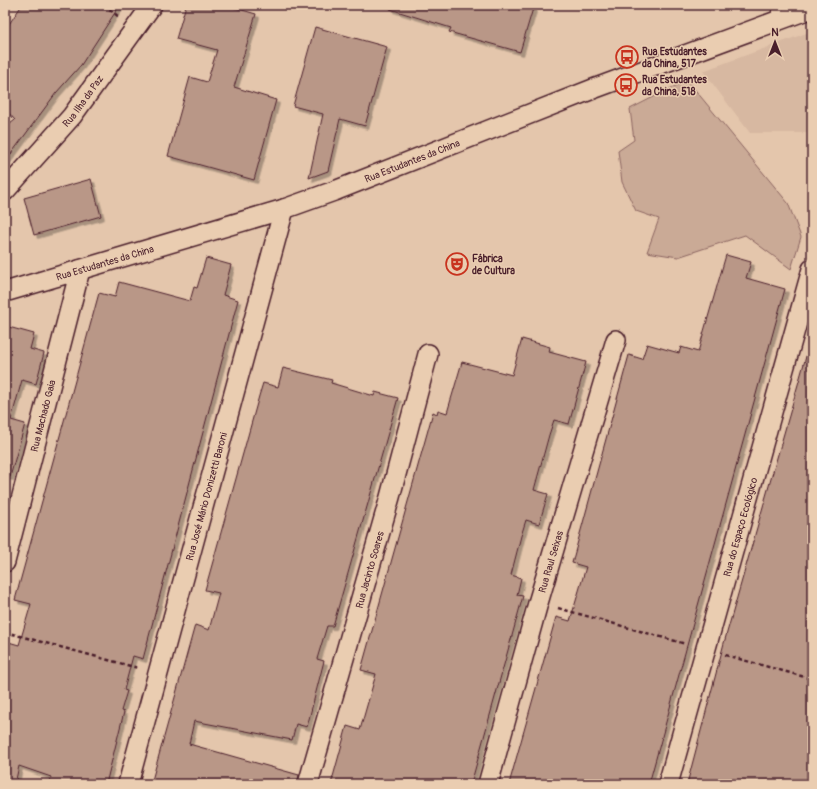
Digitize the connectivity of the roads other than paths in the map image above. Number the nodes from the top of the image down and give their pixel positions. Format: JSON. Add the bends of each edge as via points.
{"nodes":[{"id":1,"x":152,"y":5,"type":"edge"},
{"id":2,"x":812,"y":8,"type":"edge"},
{"id":3,"x":777,"y":13,"type":"edge"},
{"id":4,"x":5,"y":191,"type":"edge"},
{"id":5,"x":284,"y":209,"type":"junction"},
{"id":6,"x":812,"y":269,"type":"edge"},
{"id":7,"x":80,"y":270,"type":"junction"},
{"id":8,"x":5,"y":292,"type":"edge"},
{"id":9,"x":616,"y":340,"type":"dead end"},
{"id":10,"x":428,"y":354,"type":"dead end"},
{"id":11,"x":5,"y":562,"type":"edge"},
{"id":12,"x":128,"y":784,"type":"edge"},
{"id":13,"x":308,"y":784,"type":"edge"},
{"id":14,"x":488,"y":784,"type":"edge"},
{"id":15,"x":668,"y":784,"type":"edge"}],
"edges":[{"from":1,"to":4,"type":"street","name":"Rua Ilha da Paz","via":[[72,116]]},
{"from":2,"to":3,"type":"street","name":"Rua Estudantes da China"},
{"from":3,"to":5,"type":"street","name":"Rua Estudantes da China","via":[[593,89]]},
{"from":5,"to":7,"type":"street","name":"Rua Estudantes da China"},
{"from":5,"to":12,"type":"street","name":"Rua José Mário Donizetti Baroni"},
{"from":6,"to":15,"type":"street","name":"Rua do Espaço Ecológico"},
{"from":7,"to":8,"type":"street","name":"Rua Estudantes da China"},
{"from":7,"to":11,"type":"street","name":"Rua Machado Gaia"},
{"from":9,"to":14,"type":"street","name":"Rua Raul Seixas","via":[[538,603]]},
{"from":10,"to":13,"type":"street","name":"Rua Jacinto Soares"}]}
